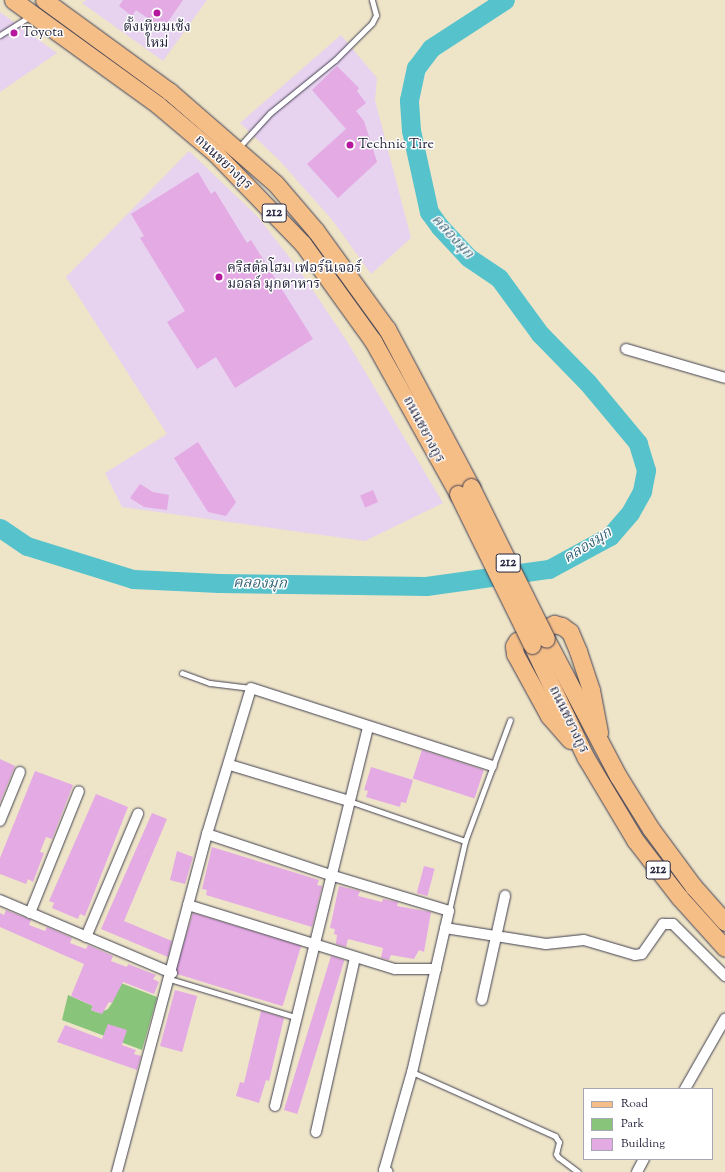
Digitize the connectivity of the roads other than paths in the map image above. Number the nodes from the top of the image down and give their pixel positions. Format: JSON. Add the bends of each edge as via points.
{"nodes":[{"id":1,"x":13,"y":0,"type":"edge"},
{"id":2,"x":45,"y":0,"type":"edge"},
{"id":3,"x":372,"y":0,"type":"edge"},
{"id":4,"x":33,"y":14,"type":"junction"},
{"id":5,"x":0,"y":35,"type":"edge"},
{"id":6,"x":238,"y":149,"type":"junction"},
{"id":7,"x":626,"y":349,"type":"dead end"},
{"id":8,"x":725,"y":378,"type":"edge"},
{"id":9,"x":465,"y":491,"type":"junction"},
{"id":10,"x":539,"y":642,"type":"junction"},
{"id":11,"x":182,"y":673,"type":"dead end"},
{"id":12,"x":251,"y":688,"type":"junction"},
{"id":13,"x":510,"y":720,"type":"dead end"},
{"id":14,"x":368,"y":727,"type":"junction"},
{"id":15,"x":602,"y":748,"type":"junction"},
{"id":16,"x":586,"y":758,"type":"junction"},
{"id":17,"x":230,"y":765,"type":"junction"},
{"id":18,"x":492,"y":766,"type":"junction"},
{"id":19,"x":20,"y":772,"type":"dead end"},
{"id":20,"x":79,"y":791,"type":"dead end"},
{"id":21,"x":350,"y":802,"type":"junction"},
{"id":22,"x":138,"y":814,"type":"dead end"},
{"id":23,"x":0,"y":821,"type":"edge"},
{"id":24,"x":207,"y":834,"type":"junction"},
{"id":25,"x":465,"y":841,"type":"junction"},
{"id":26,"x":330,"y":875,"type":"junction"},
{"id":27,"x":505,"y":896,"type":"dead end"},
{"id":28,"x":0,"y":900,"type":"edge"},
{"id":29,"x":188,"y":905,"type":"junction"},
{"id":30,"x":449,"y":911,"type":"junction"},
{"id":31,"x":30,"y":913,"type":"junction"},
{"id":32,"x":723,"y":916,"type":"edge"},
{"id":33,"x":445,"y":928,"type":"junction"},
{"id":34,"x":496,"y":936,"type":"junction"},
{"id":35,"x":86,"y":937,"type":"junction"},
{"id":36,"x":312,"y":945,"type":"junction"},
{"id":37,"x":725,"y":948,"type":"edge"},
{"id":38,"x":355,"y":958,"type":"junction"},
{"id":39,"x":436,"y":969,"type":"junction"},
{"id":40,"x":171,"y":976,"type":"junction"},
{"id":41,"x":725,"y":976,"type":"edge"},
{"id":42,"x":482,"y":1000,"type":"dead end"},
{"id":43,"x":296,"y":1017,"type":"junction"},
{"id":44,"x":725,"y":1019,"type":"edge"},
{"id":45,"x":412,"y":1072,"type":"junction"},
{"id":46,"x":686,"y":1088,"type":"edge"},
{"id":47,"x":275,"y":1106,"type":"dead end"},
{"id":48,"x":316,"y":1132,"type":"dead end"},
{"id":49,"x":643,"y":1160,"type":"edge"},
{"id":50,"x":117,"y":1172,"type":"edge"},
{"id":51,"x":388,"y":1172,"type":"edge"},
{"id":52,"x":578,"y":1172,"type":"edge"},
{"id":53,"x":637,"y":1172,"type":"edge"}],
"edges":[{"from":1,"to":4,"type":"main road","name":"ถนนชยางกูร","number":"212"},
{"from":2,"to":6,"type":"main road","name":"ถนนชยางกูร","number":"212","via":[[169,91]]},
{"from":3,"to":6,"type":"lane","via":[[376,15],[372,23],[343,53],[270,113]]},
{"from":4,"to":5,"type":"lane"},
{"from":4,"to":9,"type":"main road","name":"ถนนชยางกูร","number":"212","via":[[158,105],[216,154],[303,244],[373,342]]},
{"from":6,"to":9,"type":"main road","name":"ถนนชยางกูร","number":"212","via":[[285,195],[363,294],[387,329],[420,389]]},
{"from":7,"to":8,"type":"street"},
{"from":9,"to":10,"type":"main road","name":"ถนนชยางกูร","number":"212","bridge":true},
{"from":10,"to":15,"type":"main road","name":"ถนนชยางกูร","number":"212"},
{"from":10,"to":16,"type":"main road","name":"ถนนชยางกูร","number":"212"},
{"from":11,"to":12,"type":"lane","via":[[210,683]]},
{"from":12,"to":14,"type":"street"},
{"from":12,"to":17,"type":"street"},
{"from":13,"to":18,"type":"lane"},
{"from":14,"to":18,"type":"street"},
{"from":14,"to":21,"type":"street"},
{"from":15,"to":16,"type":"main road","via":[[591,690],[570,632],[554,624],[517,641],[514,646],[515,654],[549,716]]},
{"from":15,"to":32,"type":"main road","name":"ถนนชยางกูร","number":"212","via":[[651,829]]},
{"from":16,"to":37,"type":"main road","name":"ถนนชยางกูร","number":"212","via":[[635,840],[680,898]]},
{"from":17,"to":21,"type":"street"},
{"from":17,"to":24,"type":"street"},
{"from":18,"to":25,"type":"lane"},
{"from":19,"to":23,"type":"street"},
{"from":20,"to":31,"type":"street"},
{"from":21,"to":25,"type":"lane"},
{"from":21,"to":26,"type":"street"},
{"from":22,"to":35,"type":"street"},
{"from":24,"to":26,"type":"street"},
{"from":24,"to":29,"type":"street"},
{"from":25,"to":30,"type":"lane"},
{"from":26,"to":30,"type":"street"},
{"from":26,"to":36,"type":"street"},
{"from":27,"to":34,"type":"street"},
{"from":28,"to":31,"type":"street"},
{"from":29,"to":36,"type":"street"},
{"from":29,"to":40,"type":"street"},
{"from":30,"to":33,"type":"street"},
{"from":31,"to":35,"type":"street"},
{"from":33,"to":34,"type":"street"},
{"from":33,"to":39,"type":"street"},
{"from":34,"to":41,"type":"street","via":[[546,944],[584,940],[635,955],[642,954],[663,924],[673,924]]},
{"from":34,"to":42,"type":"street"},
{"from":35,"to":40,"type":"street"},
{"from":36,"to":38,"type":"street"},
{"from":36,"to":43,"type":"street"},
{"from":38,"to":39,"type":"street","via":[[395,969]]},
{"from":38,"to":48,"type":"street"},
{"from":39,"to":45,"type":"street"},
{"from":40,"to":43,"type":"lane"},
{"from":40,"to":50,"type":"street"},
{"from":43,"to":47,"type":"street"},
{"from":44,"to":46,"type":"street"},
{"from":45,"to":51,"type":"street","via":[[384,1170]]},
{"from":45,"to":52,"type":"lane","via":[[555,1136],[559,1142],[556,1154]]},
{"from":49,"to":53,"type":"street"}]}
